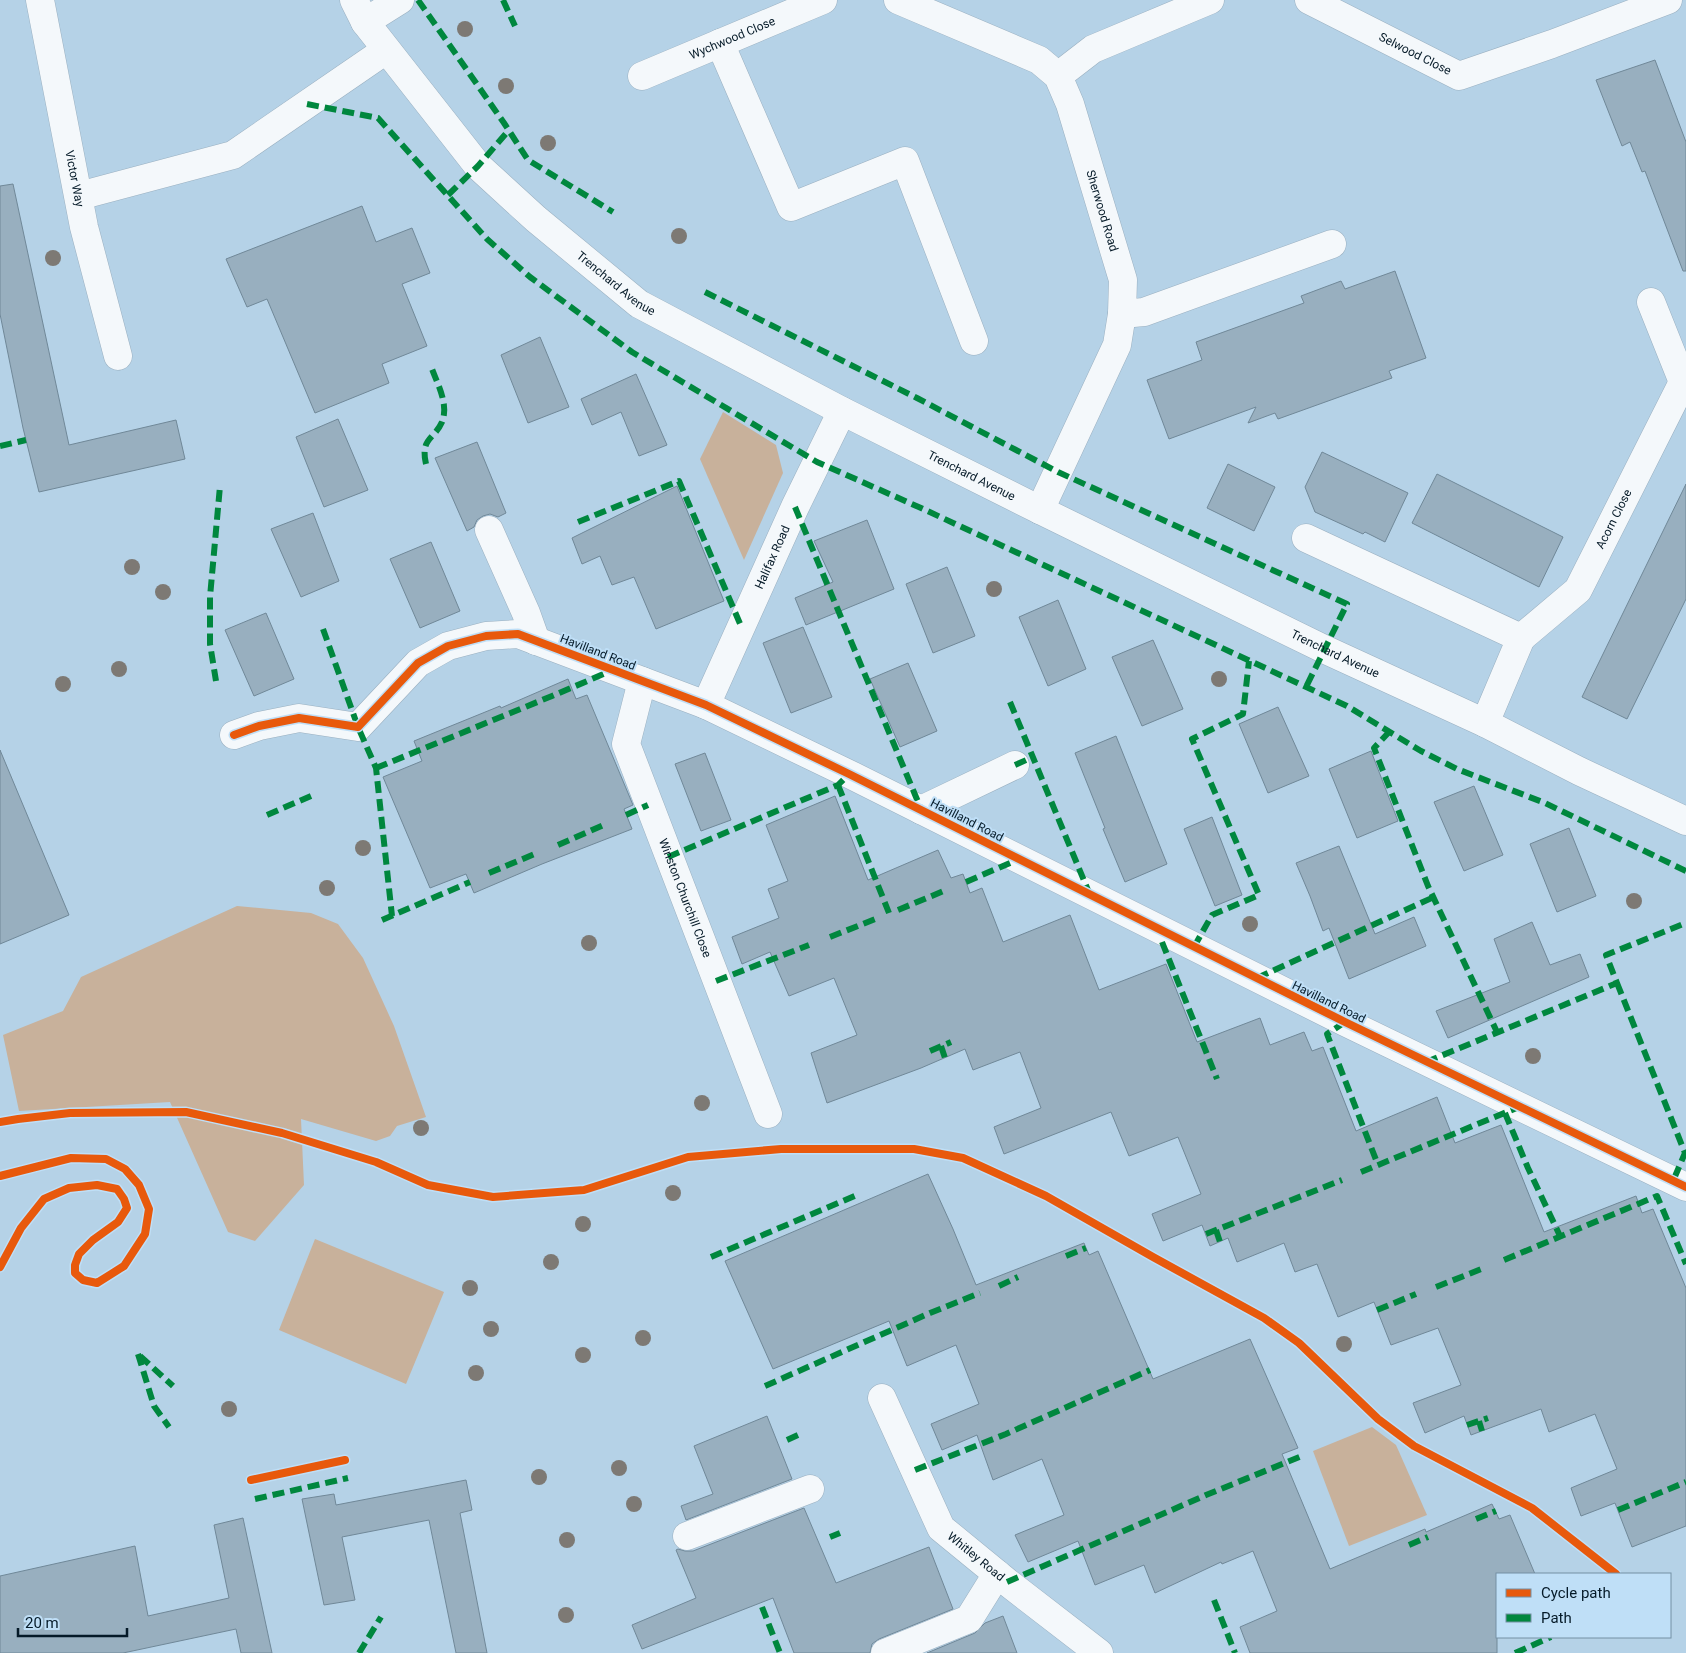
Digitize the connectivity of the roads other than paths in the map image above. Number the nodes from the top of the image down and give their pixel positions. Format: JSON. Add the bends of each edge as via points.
{"nodes":[{"id":1,"x":40,"y":0,"type":"edge"},
{"id":2,"x":400,"y":0,"type":"edge"},
{"id":3,"x":823,"y":0,"type":"edge"},
{"id":4,"x":898,"y":0,"type":"edge"},
{"id":5,"x":1210,"y":0,"type":"edge"},
{"id":6,"x":1309,"y":0,"type":"edge"},
{"id":7,"x":1668,"y":0,"type":"edge"},
{"id":8,"x":360,"y":11,"type":"edge"},
{"id":9,"x":720,"y":43,"type":"junction"},
{"id":10,"x":386,"y":50,"type":"junction"},
{"id":11,"x":642,"y":76,"type":"dead end"},
{"id":12,"x":1058,"y":76,"type":"junction"},
{"id":13,"x":79,"y":196,"type":"junction"},
{"id":14,"x":1332,"y":244,"type":"dead end"},
{"id":15,"x":1652,"y":302,"type":"dead end"},
{"id":16,"x":1122,"y":314,"type":"junction"},
{"id":17,"x":974,"y":341,"type":"dead end"},
{"id":18,"x":118,"y":356,"type":"dead end"},
{"id":19,"x":1685,"y":383,"type":"edge"},
{"id":20,"x":842,"y":411,"type":"junction"},
{"id":21,"x":1040,"y":510,"type":"junction"},
{"id":22,"x":488,"y":530,"type":"dead end"},
{"id":23,"x":1306,"y":538,"type":"dead end"},
{"id":24,"x":1521,"y":638,"type":"junction"},
{"id":25,"x":536,"y":641,"type":"junction"},
{"id":26,"x":642,"y":681,"type":"junction"},
{"id":27,"x":706,"y":705,"type":"junction"},
{"id":28,"x":1485,"y":723,"type":"junction"},
{"id":29,"x":234,"y":735,"type":"dead end"},
{"id":30,"x":1015,"y":766,"type":"dead end"},
{"id":31,"x":921,"y":810,"type":"junction"},
{"id":32,"x":1686,"y":821,"type":"edge"},
{"id":33,"x":768,"y":1114,"type":"dead end"},
{"id":34,"x":1686,"y":1187,"type":"edge"},
{"id":35,"x":882,"y":1398,"type":"dead end"},
{"id":36,"x":810,"y":1489,"type":"dead end"},
{"id":37,"x":688,"y":1536,"type":"dead end"},
{"id":38,"x":997,"y":1574,"type":"junction"},
{"id":39,"x":885,"y":1653,"type":"edge"},
{"id":40,"x":1099,"y":1653,"type":"edge"}],
"edges":[{"from":1,"to":13,"type":"street","name":"Victor Way"},
{"from":2,"to":8,"type":"street"},
{"from":3,"to":9,"type":"street","name":"Wychwood Close"},
{"from":4,"to":12,"type":"street","name":"Sherwood Road","via":[[1039,60]]},
{"from":5,"to":12,"type":"street","via":[[1093,49]]},
{"from":6,"to":7,"type":"street","name":"Selwood Close","via":[[1459,76]]},
{"from":8,"to":10,"type":"street","name":"Trenchard Avenue"},
{"from":9,"to":11,"type":"street","name":"Wychwood Close"},
{"from":9,"to":17,"type":"street","via":[[791,207],[905,161]]},
{"from":10,"to":13,"type":"street","via":[[233,155]]},
{"from":10,"to":20,"type":"street","name":"Trenchard Avenue","via":[[478,166],[632,299]]},
{"from":12,"to":16,"type":"street","name":"Sherwood Road","via":[[1070,104],[1123,280]]},
{"from":13,"to":18,"type":"street","name":"Victor Way"},
{"from":14,"to":16,"type":"street","via":[[1144,312]]},
{"from":15,"to":19,"type":"street","name":"Acorn Close"},
{"from":16,"to":21,"type":"street","name":"Sherwood Road","via":[[1117,345]]},
{"from":19,"to":24,"type":"street","name":"Acorn Close","via":[[1578,590]]},
{"from":20,"to":21,"type":"street","name":"Trenchard Avenue"},
{"from":20,"to":27,"type":"street","name":"Halifax Road"},
{"from":21,"to":28,"type":"street","name":"Trenchard Avenue","via":[[1326,650]]},
{"from":22,"to":25,"type":"street"},
{"from":23,"to":24,"type":"street"},
{"from":24,"to":28,"type":"street","name":"Acorn Close"},
{"from":25,"to":26,"type":"street","name":"Havilland Road"},
{"from":25,"to":29,"type":"street","name":"Havilland Road","via":[[518,634],[486,636],[448,646],[418,663],[358,727],[299,718]]},
{"from":26,"to":27,"type":"street","name":"Havilland Road"},
{"from":26,"to":33,"type":"street","name":"Winston Churchill Close","via":[[626,744]]},
{"from":27,"to":31,"type":"street","name":"Havilland Road"},
{"from":28,"to":32,"type":"street","name":"Trenchard Avenue"},
{"from":30,"to":31,"type":"street"},
{"from":31,"to":34,"type":"street","name":"Havilland Road","via":[[1345,1022]]},
{"from":35,"to":38,"type":"street","name":"Whitley Road","via":[[942,1528]]},
{"from":36,"to":37,"type":"street"},
{"from":38,"to":39,"type":"street","via":[[969,1619]]},
{"from":38,"to":40,"type":"street","name":"Whitley Road"}]}
